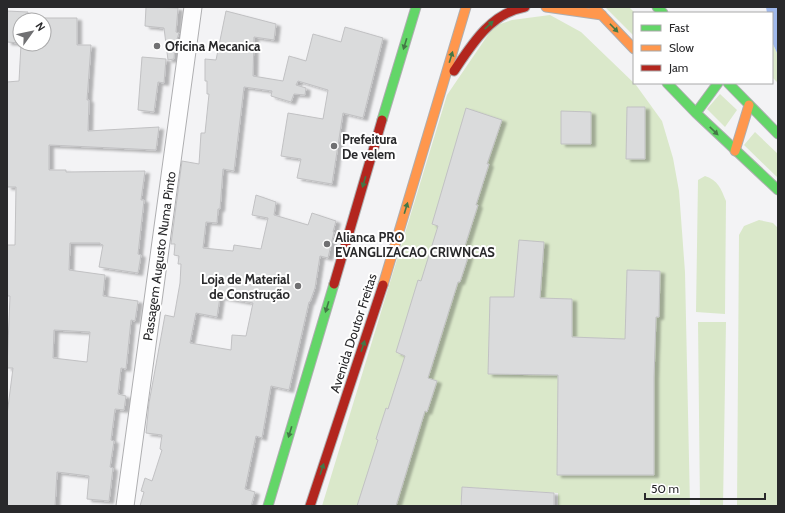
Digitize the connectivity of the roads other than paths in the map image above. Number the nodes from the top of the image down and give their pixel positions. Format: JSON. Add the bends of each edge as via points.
{"nodes":[{"id":1,"x":193,"y":7,"type":"edge"},
{"id":2,"x":416,"y":7,"type":"edge"},
{"id":3,"x":466,"y":7,"type":"edge"},
{"id":4,"x":525,"y":7,"type":"edge"},
{"id":5,"x":546,"y":7,"type":"edge"},
{"id":6,"x":594,"y":7,"type":"edge"},
{"id":7,"x":602,"y":15,"type":"junction"},
{"id":8,"x":633,"y":48,"type":"edge"},
{"id":9,"x":668,"y":84,"type":"edge"},
{"id":10,"x":717,"y":84,"type":"edge"},
{"id":11,"x":729,"y":84,"type":"edge"},
{"id":12,"x":442,"y":90,"type":"junction"},
{"id":13,"x":749,"y":104,"type":"junction"},
{"id":14,"x":696,"y":113,"type":"junction"},
{"id":15,"x":778,"y":134,"type":"edge"},
{"id":16,"x":735,"y":151,"type":"junction"},
{"id":17,"x":778,"y":190,"type":"edge"},
{"id":18,"x":125,"y":506,"type":"edge"},
{"id":19,"x":268,"y":506,"type":"edge"},
{"id":20,"x":310,"y":506,"type":"edge"}],
"edges":[{"from":1,"to":18,"type":"street","name":"Passagem Augusto Numa Pinto"},
{"from":2,"to":19,"type":"main road","one_way":true},
{"from":12,"to":3,"type":"main road","name":"Avenida Doutor Freitas","one_way":true},
{"from":12,"to":4,"type":"main road","one_way":true,"via":[[489,24]]},
{"from":5,"to":7,"type":"main road"},
{"from":6,"to":7,"type":"main road"},
{"from":7,"to":8,"type":"main road","one_way":true},
{"from":9,"to":14,"type":"main road"},
{"from":10,"to":14,"type":"main road"},
{"from":11,"to":13,"type":"main road"},
{"from":20,"to":12,"type":"main road","name":"Avenida Doutor Freitas","one_way":true,"via":[[388,270]]},
{"from":13,"to":15,"type":"main road"},
{"from":13,"to":16,"type":"main road"},
{"from":14,"to":16,"type":"main road","one_way":true},
{"from":16,"to":17,"type":"main road"}]}
